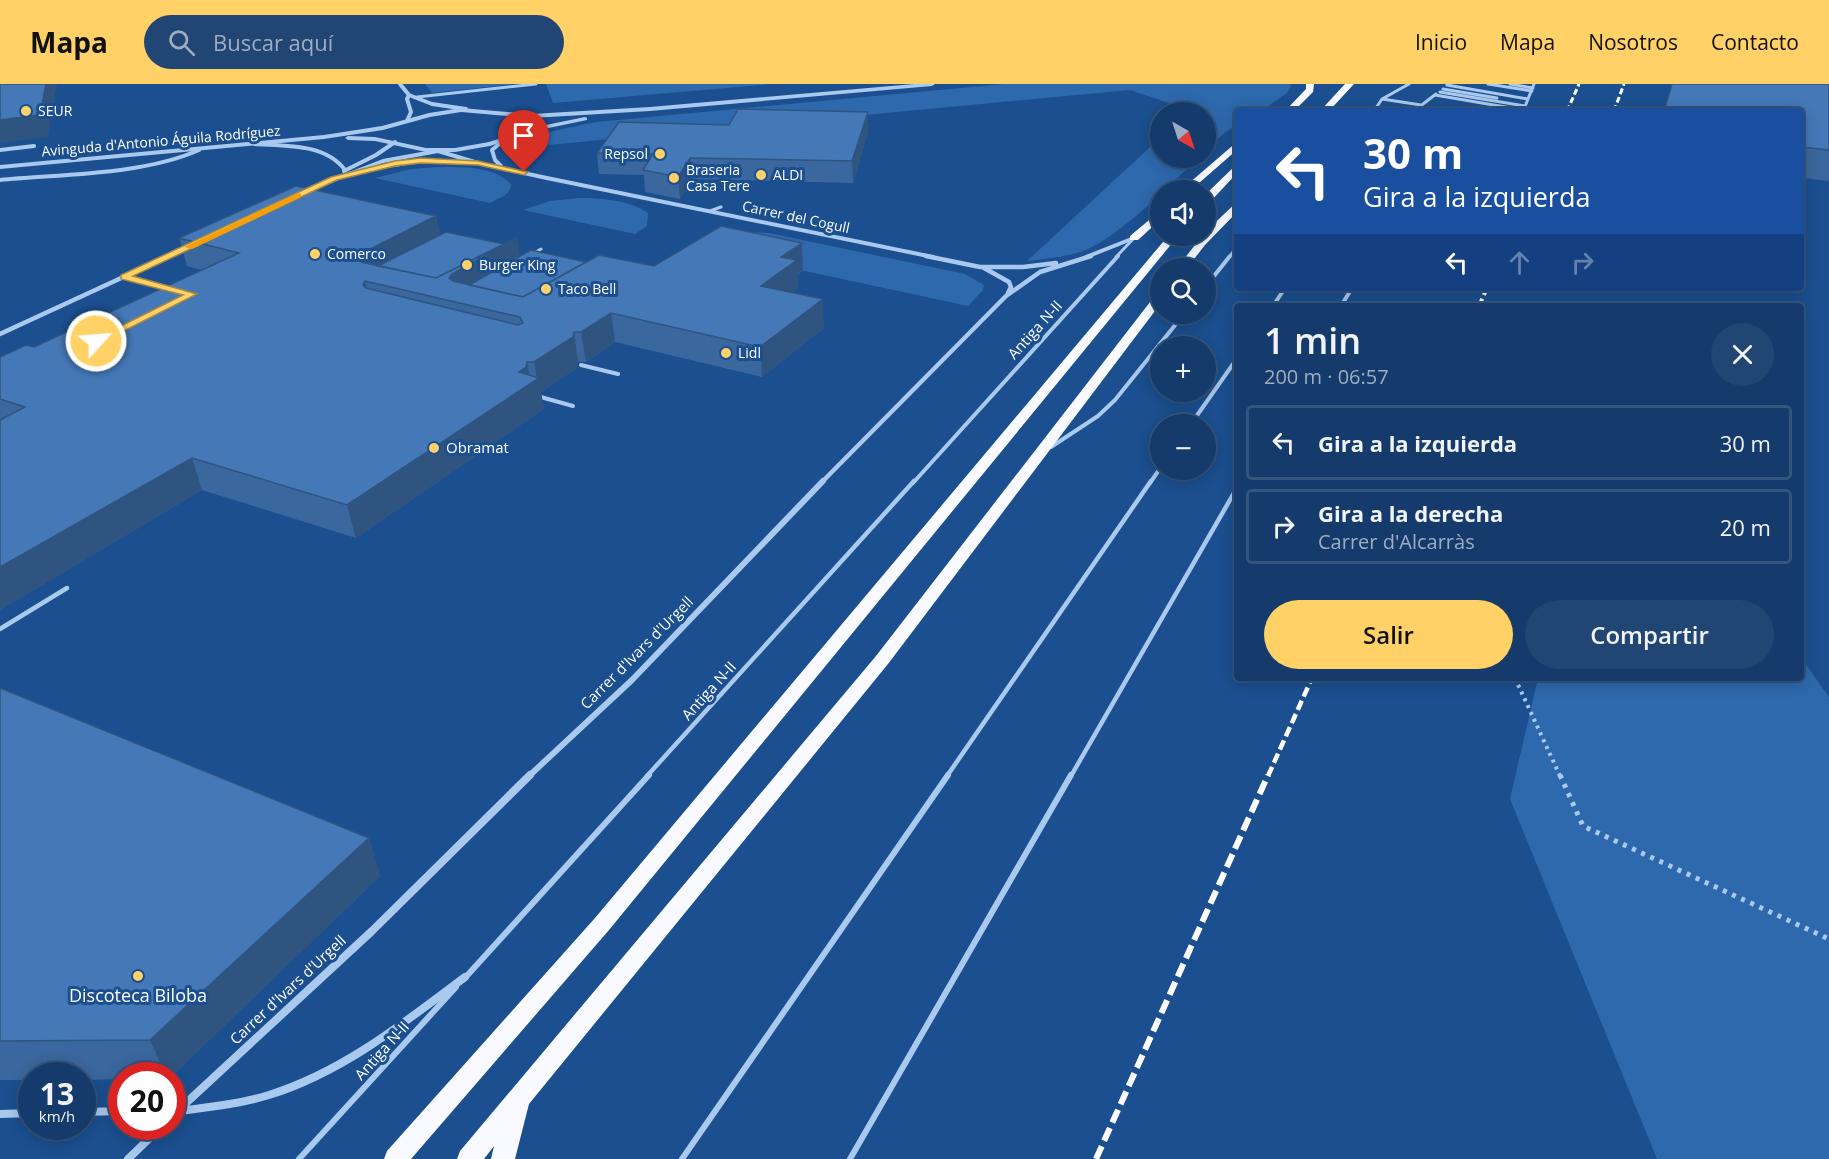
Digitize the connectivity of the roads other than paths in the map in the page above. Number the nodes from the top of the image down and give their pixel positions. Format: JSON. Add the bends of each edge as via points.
{"nodes":[{"id":1,"x":400,"y":84,"type":"edge"},
{"id":2,"x":536,"y":84,"type":"edge"},
{"id":3,"x":932,"y":84,"type":"edge"},
{"id":4,"x":1310,"y":84,"type":"edge"},
{"id":5,"x":1350,"y":84,"type":"edge"},
{"id":6,"x":1409,"y":84,"type":"edge"},
{"id":7,"x":1488,"y":84,"type":"edge"},
{"id":8,"x":1510,"y":84,"type":"edge"},
{"id":9,"x":1529,"y":84,"type":"edge"},
{"id":10,"x":1448,"y":85,"type":"edge"},
{"id":11,"x":1533,"y":87,"type":"edge"},
{"id":12,"x":1443,"y":89,"type":"junction"},
{"id":13,"x":1440,"y":92,"type":"junction"},
{"id":14,"x":409,"y":95,"type":"junction"},
{"id":15,"x":1435,"y":95,"type":"junction"},
{"id":16,"x":417,"y":97,"type":"junction"},
{"id":17,"x":1382,"y":99,"type":"junction"},
{"id":18,"x":1526,"y":103,"type":"junction"},
{"id":19,"x":1422,"y":105,"type":"junction"},
{"id":20,"x":1291,"y":108,"type":"edge"},
{"id":21,"x":1327,"y":108,"type":"edge"},
{"id":22,"x":1376,"y":108,"type":"edge"},
{"id":23,"x":1418,"y":108,"type":"edge"},
{"id":24,"x":1506,"y":108,"type":"edge"},
{"id":25,"x":1524,"y":108,"type":"edge"},
{"id":26,"x":650,"y":109,"type":"junction"},
{"id":27,"x":478,"y":110,"type":"junction"},
{"id":28,"x":497,"y":112,"type":"junction"},
{"id":29,"x":407,"y":121,"type":"junction"},
{"id":30,"x":324,"y":137,"type":"junction"},
{"id":31,"x":508,"y":137,"type":"junction"},
{"id":32,"x":395,"y":142,"type":"junction"},
{"id":33,"x":254,"y":144,"type":"junction"},
{"id":34,"x":34,"y":146,"type":"dead end"},
{"id":35,"x":1234,"y":148,"type":"edge"},
{"id":36,"x":0,"y":150,"type":"edge"},
{"id":37,"x":200,"y":150,"type":"junction"},
{"id":38,"x":438,"y":151,"type":"junction"},
{"id":39,"x":478,"y":163,"type":"junction"},
{"id":40,"x":2,"y":167,"type":"edge"},
{"id":41,"x":501,"y":167,"type":"junction"},
{"id":42,"x":1234,"y":170,"type":"edge"},
{"id":43,"x":347,"y":172,"type":"junction"},
{"id":44,"x":0,"y":180,"type":"edge"},
{"id":45,"x":1197,"y":180,"type":"edge"},
{"id":46,"x":1216,"y":189,"type":"edge"},
{"id":47,"x":294,"y":198,"type":"edge"},
{"id":48,"x":721,"y":207,"type":"dead end"},
{"id":49,"x":1234,"y":208,"type":"edge"},
{"id":50,"x":710,"y":211,"type":"junction"},
{"id":51,"x":1150,"y":223,"type":"edge"},
{"id":52,"x":1134,"y":238,"type":"junction"},
{"id":53,"x":199,"y":242,"type":"edge"},
{"id":54,"x":1165,"y":246,"type":"edge"},
{"id":55,"x":541,"y":249,"type":"dead end"},
{"id":56,"x":1234,"y":251,"type":"edge"},
{"id":57,"x":531,"y":255,"type":"edge"},
{"id":58,"x":1190,"y":258,"type":"edge"},
{"id":59,"x":1071,"y":261,"type":"junction"},
{"id":60,"x":980,"y":267,"type":"junction"},
{"id":61,"x":1216,"y":274,"type":"edge"},
{"id":62,"x":124,"y":277,"type":"junction"},
{"id":63,"x":172,"y":289,"type":"edge"},
{"id":64,"x":1006,"y":296,"type":"junction"},
{"id":65,"x":1150,"y":309,"type":"edge"},
{"id":66,"x":1176,"y":324,"type":"edge"},
{"id":67,"x":0,"y":334,"type":"edge"},
{"id":68,"x":1234,"y":363,"type":"edge"},
{"id":69,"x":581,"y":365,"type":"dead end"},
{"id":70,"x":618,"y":374,"type":"dead end"},
{"id":71,"x":535,"y":396,"type":"edge"},
{"id":72,"x":573,"y":406,"type":"dead end"},
{"id":73,"x":1198,"y":414,"type":"edge"},
{"id":74,"x":1039,"y":455,"type":"junction"},
{"id":75,"x":1152,"y":480,"type":"edge"},
{"id":76,"x":1234,"y":493,"type":"edge"},
{"id":77,"x":67,"y":588,"type":"dead end"},
{"id":78,"x":0,"y":629,"type":"edge"},
{"id":79,"x":465,"y":977,"type":"junction"},
{"id":80,"x":519,"y":1099,"type":"junction"},
{"id":81,"x":186,"y":1101,"type":"edge"},
{"id":82,"x":186,"y":1110,"type":"edge"},
{"id":83,"x":18,"y":1113,"type":"edge"},
{"id":84,"x":0,"y":1114,"type":"edge"},
{"id":85,"x":148,"y":1140,"type":"edge"},
{"id":86,"x":128,"y":1159,"type":"edge"},
{"id":87,"x":299,"y":1159,"type":"edge"},
{"id":88,"x":396,"y":1159,"type":"edge"},
{"id":89,"x":469,"y":1159,"type":"edge"},
{"id":90,"x":503,"y":1159,"type":"edge"},
{"id":91,"x":682,"y":1159,"type":"edge"},
{"id":92,"x":850,"y":1159,"type":"edge"}],
"edges":[{"from":1,"to":14,"type":"street"},
{"from":2,"to":16,"type":"lane"},
{"from":3,"to":26,"type":"street","name":"Avinguda d'Antonio Águila Rodríguez"},
{"from":4,"to":20,"type":"highway","via":[[1310,90]]},
{"from":5,"to":21,"type":"highway"},
{"from":6,"to":17,"type":"lane"},
{"from":7,"to":11,"type":"lane"},
{"from":8,"to":11,"type":"lane"},
{"from":9,"to":11,"type":"lane"},
{"from":10,"to":12,"type":"lane"},
{"from":10,"to":18,"type":"lane"},
{"from":11,"to":18,"type":"lane"},
{"from":12,"to":13,"type":"lane"},
{"from":12,"to":18,"type":"lane"},
{"from":13,"to":15,"type":"lane"},
{"from":13,"to":18,"type":"lane"},
{"from":14,"to":16,"type":"street"},
{"from":14,"to":29,"type":"street","via":[[412,108]]},
{"from":15,"to":19,"type":"lane"},
{"from":15,"to":24,"type":"lane"},
{"from":16,"to":27,"type":"street","via":[[432,104]]},
{"from":17,"to":19,"type":"lane"},
{"from":17,"to":22,"type":"lane"},
{"from":18,"to":25,"type":"lane"},
{"from":19,"to":23,"type":"lane"},
{"from":26,"to":28,"type":"street","name":"Avinguda d'Antonio Águila Rodríguez","via":[[532,116]]},
{"from":26,"to":31,"type":"street","name":"Avinguda d'Antonio Águila Rodríguez","via":[[575,120]]},
{"from":27,"to":28,"type":"street","name":"Avinguda d'Antonio Águila Rodríguez"},
{"from":27,"to":29,"type":"street","name":"Avinguda d'Antonio Águila Rodríguez","via":[[445,112]]},
{"from":28,"to":31,"type":"street","via":[[517,119],[520,124]]},
{"from":29,"to":30,"type":"street","name":"Avinguda d'Antonio Águila Rodríguez"},
{"from":29,"to":32,"type":"street","via":[[397,128],[392,139]]},
{"from":30,"to":32,"type":"street","name":"Avinguda d'Antonio Águila Rodríguez"},
{"from":30,"to":33,"type":"street","name":"Avinguda d'Antonio Águila Rodríguez"},
{"from":31,"to":38,"type":"street","name":"Avinguda d'Antonio Águila Rodríguez","via":[[472,148]]},
{"from":31,"to":41,"type":"street","via":[[492,150]]},
{"from":32,"to":38,"type":"street","name":"Avinguda d'Antonio Águila Rodríguez"},
{"from":32,"to":43,"type":"street"},
{"from":33,"to":37,"type":"street","name":"Avinguda d'Antonio Águila Rodríguez"},
{"from":33,"to":43,"type":"street","via":[[313,150],[339,160]]},
{"from":34,"to":36,"type":"street"},
{"from":35,"to":45,"type":"highway"},
{"from":37,"to":40,"type":"street","name":"Avinguda d'Antonio Águila Rodríguez"},
{"from":37,"to":44,"type":"street","via":[[136,167]]},
{"from":38,"to":39,"type":"street","name":"Carrer del Cogull"},
{"from":38,"to":43,"type":"street"},
{"from":39,"to":41,"type":"street","name":"Carrer del Cogull"},
{"from":39,"to":43,"type":"street","via":[[421,161]]},
{"from":41,"to":50,"type":"street","name":"Carrer del Cogull"},
{"from":42,"to":46,"type":"highway"},
{"from":43,"to":47,"type":"street"},
{"from":48,"to":50,"type":"lane"},
{"from":49,"to":58,"type":"highway"},
{"from":50,"to":60,"type":"street","name":"Carrer del Cogull"},
{"from":51,"to":52,"type":"highway"},
{"from":52,"to":59,"type":"street","name":"Carrer d'Ivars d'Urgell"},
{"from":52,"to":79,"type":"lane","name":"Antiga N-II"},
{"from":53,"to":62,"type":"street"},
{"from":54,"to":88,"type":"highway","via":[[602,924]]},
{"from":55,"to":57,"type":"lane"},
{"from":56,"to":61,"type":"lane"},
{"from":59,"to":60,"type":"street"},
{"from":59,"to":64,"type":"street","name":"Carrer d'Ivars d'Urgell","via":[[1040,272]]},
{"from":60,"to":64,"type":"street","via":[[1009,282],[1011,287]]},
{"from":62,"to":63,"type":"lane"},
{"from":62,"to":67,"type":"street"},
{"from":64,"to":81,"type":"street","name":"Carrer d'Ivars d'Urgell","via":[[632,680],[372,930]]},
{"from":65,"to":74,"type":"highway"},
{"from":66,"to":74,"type":"lane","via":[[1115,400]]},
{"from":68,"to":73,"type":"lane"},
{"from":69,"to":70,"type":"lane"},
{"from":71,"to":72,"type":"lane"},
{"from":74,"to":80,"type":"highway","via":[[882,660]]},
{"from":75,"to":91,"type":"lane"},
{"from":76,"to":92,"type":"lane"},
{"from":77,"to":78,"type":"lane"},
{"from":79,"to":82,"type":"street","via":[[353,1058],[299,1084],[239,1102]]},
{"from":79,"to":87,"type":"lane","name":"Antiga N-II"},
{"from":80,"to":89,"type":"highway"},
{"from":80,"to":90,"type":"highway"},
{"from":83,"to":84,"type":"street"},
{"from":85,"to":86,"type":"street"}]}
